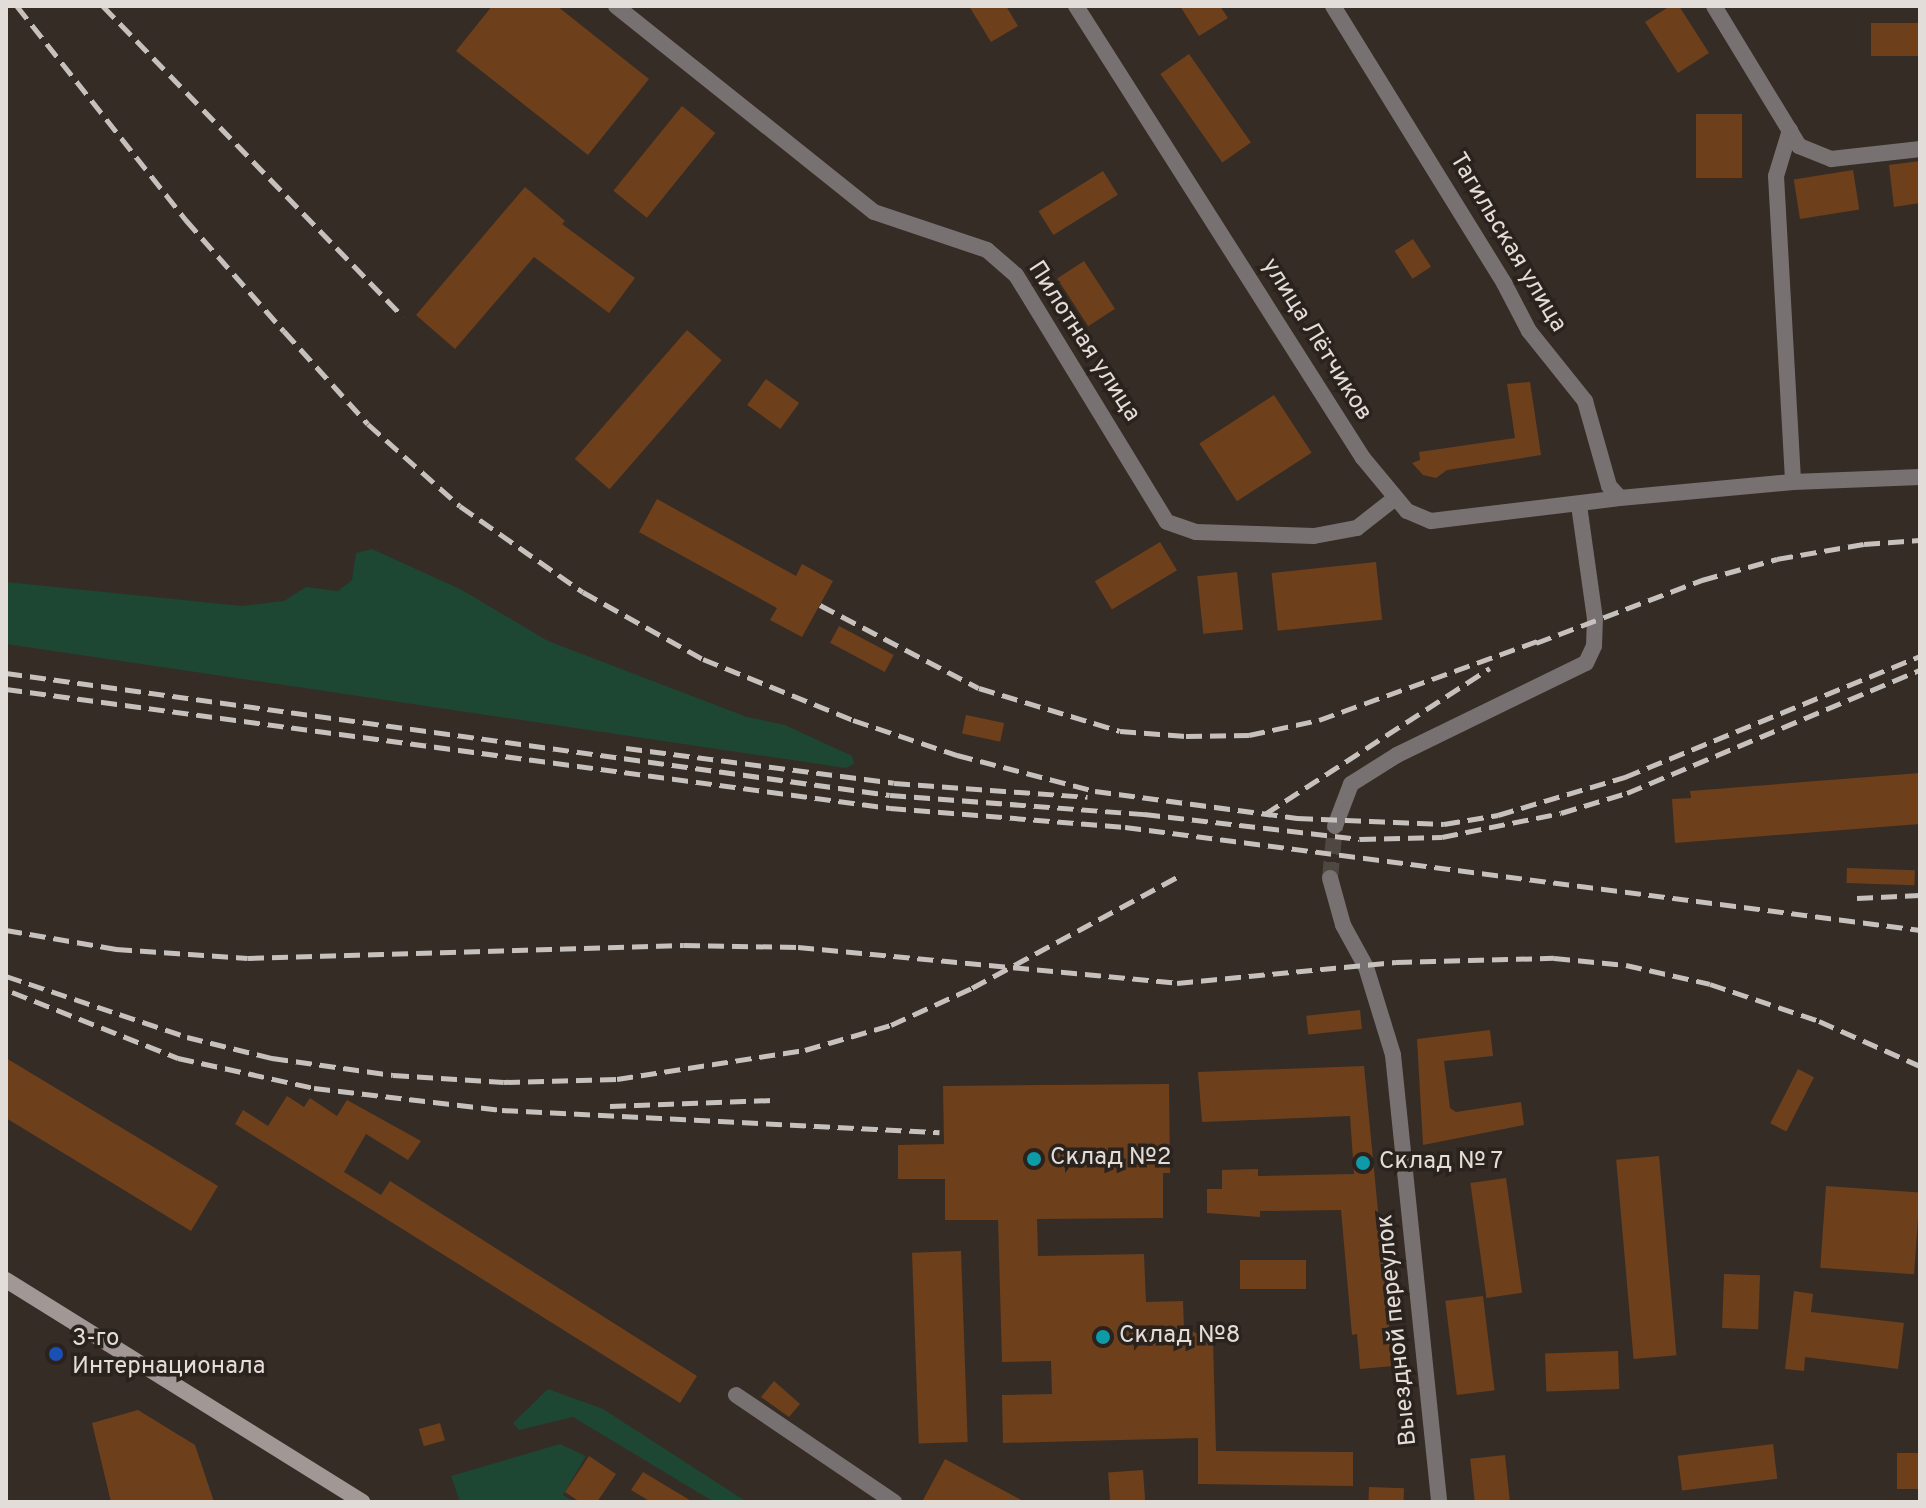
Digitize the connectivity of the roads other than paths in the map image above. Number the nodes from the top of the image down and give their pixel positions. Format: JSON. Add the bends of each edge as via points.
{"nodes":[{"id":1,"x":616,"y":6,"type":"edge"},
{"id":2,"x":1076,"y":6,"type":"edge"},
{"id":3,"x":1333,"y":6,"type":"edge"},
{"id":4,"x":1714,"y":6,"type":"edge"},
{"id":5,"x":1790,"y":130,"type":"junction"},
{"id":6,"x":1920,"y":149,"type":"edge"},
{"id":7,"x":1920,"y":477,"type":"edge"},
{"id":8,"x":1793,"y":482,"type":"junction"},
{"id":9,"x":1620,"y":498,"type":"junction"},
{"id":10,"x":1394,"y":499,"type":"junction"},
{"id":11,"x":1579,"y":505,"type":"junction"},
{"id":12,"x":1335,"y":826,"type":"tunnel mouth"},
{"id":13,"x":1330,"y":878,"type":"tunnel mouth"},
{"id":14,"x":6,"y":1280,"type":"edge"},
{"id":15,"x":736,"y":1395,"type":"dead end"},
{"id":16,"x":362,"y":1502,"type":"edge"},
{"id":17,"x":894,"y":1502,"type":"edge"},
{"id":18,"x":1439,"y":1502,"type":"edge"}],
"edges":[{"from":1,"to":10,"type":"street","name":"Пилотная улица","via":[[874,212],[987,250],[1016,275],[1167,522],[1196,532],[1314,536],[1357,528]]},
{"from":2,"to":10,"type":"street","name":"улица Лётчиков"},
{"from":3,"to":9,"type":"street","name":"Тагильская улица","via":[[1529,331],[1585,401],[1609,486]]},
{"from":4,"to":5,"type":"street"},
{"from":5,"to":6,"type":"street","via":[[1799,146],[1831,159]]},
{"from":5,"to":8,"type":"street","via":[[1776,176]]},
{"from":7,"to":8,"type":"street"},
{"from":8,"to":9,"type":"street"},
{"from":9,"to":11,"type":"street","name":"улица Лётчиков"},
{"from":10,"to":11,"type":"street","name":"улица Лётчиков","via":[[1431,521]]},
{"from":11,"to":12,"type":"street","via":[[1595,619],[1594,646],[1586,663],[1397,755],[1351,784]]},
{"from":13,"to":18,"type":"street","name":"Выездной переулок","via":[[1343,925],[1366,967],[1393,1055]]},
{"from":14,"to":16,"type":"main road"},
{"from":15,"to":17,"type":"street"}]}
